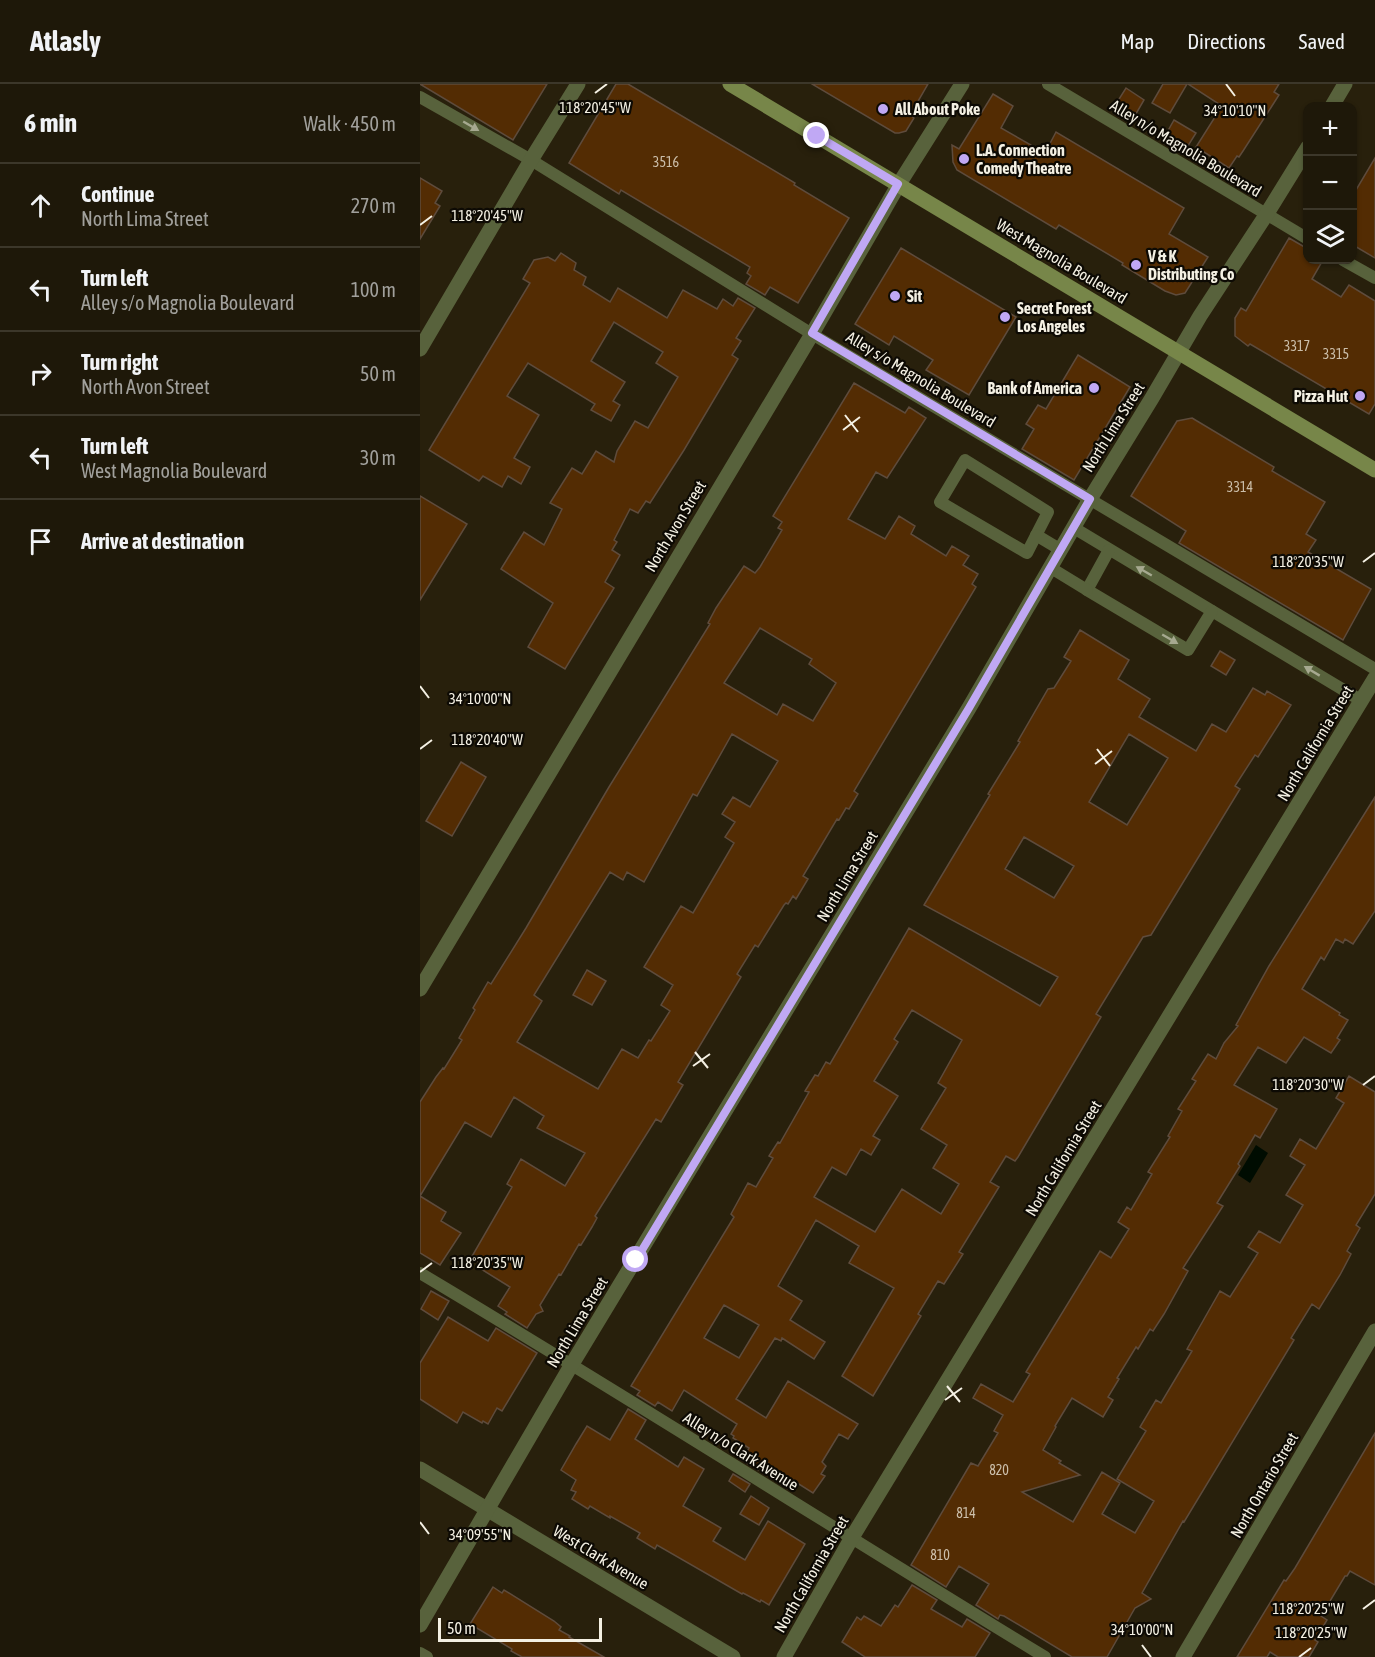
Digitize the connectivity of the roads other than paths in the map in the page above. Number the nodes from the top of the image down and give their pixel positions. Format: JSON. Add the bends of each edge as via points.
{"nodes":[{"id":1,"x":578,"y":84,"type":"edge"},
{"id":2,"x":730,"y":84,"type":"edge"},
{"id":3,"x":962,"y":84,"type":"edge"},
{"id":4,"x":1048,"y":84,"type":"edge"},
{"id":5,"x":1345,"y":84,"type":"edge"},
{"id":6,"x":420,"y":97,"type":"edge"},
{"id":7,"x":1334,"y":102,"type":"edge"},
{"id":8,"x":1303,"y":155,"type":"edge"},
{"id":9,"x":531,"y":160,"type":"junction"},
{"id":10,"x":898,"y":184,"type":"junction"},
{"id":11,"x":1266,"y":215,"type":"junction"},
{"id":12,"x":1303,"y":236,"type":"edge"},
{"id":13,"x":1350,"y":264,"type":"edge"},
{"id":14,"x":1375,"y":278,"type":"edge"},
{"id":15,"x":812,"y":333,"type":"junction"},
{"id":16,"x":420,"y":349,"type":"edge"},
{"id":17,"x":1179,"y":352,"type":"junction"},
{"id":18,"x":1375,"y":470,"type":"edge"},
{"id":19,"x":1090,"y":499,"type":"junction"},
{"id":20,"x":1074,"y":528,"type":"junction"},
{"id":21,"x":1036,"y":535,"type":"junction"},
{"id":22,"x":1061,"y":550,"type":"junction"},
{"id":23,"x":1109,"y":550,"type":"junction"},
{"id":24,"x":1051,"y":568,"type":"junction"},
{"id":25,"x":1086,"y":590,"type":"junction"},
{"id":26,"x":1212,"y":611,"type":"junction"},
{"id":27,"x":1375,"y":669,"type":"edge"},
{"id":28,"x":1375,"y":678,"type":"edge"},
{"id":29,"x":1362,"y":701,"type":"junction"},
{"id":30,"x":420,"y":989,"type":"edge"},
{"id":31,"x":420,"y":1273,"type":"edge"},
{"id":32,"x":1375,"y":1331,"type":"edge"},
{"id":33,"x":572,"y":1364,"type":"junction"},
{"id":34,"x":420,"y":1469,"type":"edge"},
{"id":35,"x":488,"y":1511,"type":"junction"},
{"id":36,"x":851,"y":1539,"type":"junction"},
{"id":37,"x":420,"y":1625,"type":"edge"},
{"id":38,"x":420,"y":1653,"type":"edge"},
{"id":39,"x":427,"y":1657,"type":"edge"},
{"id":40,"x":733,"y":1657,"type":"edge"},
{"id":41,"x":783,"y":1657,"type":"edge"},
{"id":42,"x":1045,"y":1657,"type":"edge"},
{"id":43,"x":1183,"y":1657,"type":"edge"}],
"edges":[{"from":1,"to":9,"type":"street"},
{"from":2,"to":10,"type":"main road","name":"West Magnolia Boulevard"},
{"from":3,"to":10,"type":"street","name":"North Avon Street"},
{"from":4,"to":11,"type":"lane","name":"Alley n/o Magnolia Boulevard"},
{"from":5,"to":7,"type":"street"},
{"from":6,"to":9,"type":"lane","name":"Alley s/o Magnolia Boulevard","one_way":true},
{"from":8,"to":11,"type":"street","name":"North Lima Street"},
{"from":9,"to":15,"type":"lane","name":"Alley s/o Magnolia Boulevard"},
{"from":9,"to":16,"type":"street"},
{"from":10,"to":15,"type":"street","name":"North Avon Street"},
{"from":10,"to":17,"type":"main road","name":"West Magnolia Boulevard"},
{"from":11,"to":12,"type":"lane","name":"Alley n/o Magnolia Boulevard"},
{"from":11,"to":17,"type":"street","name":"North Lima Street"},
{"from":13,"to":14,"type":"lane"},
{"from":15,"to":19,"type":"lane","name":"Alley s/o Magnolia Boulevard"},
{"from":15,"to":30,"type":"street","name":"North Avon Street"},
{"from":17,"to":18,"type":"main road","name":"West Magnolia Boulevard"},
{"from":17,"to":19,"type":"street","name":"North Lima Street"},
{"from":19,"to":20,"type":"street","name":"North Lima Street"},
{"from":19,"to":27,"type":"lane","name":"Alley s/o Magnolia Boulevard"},
{"from":20,"to":22,"type":"street","name":"North Lima Street"},
{"from":20,"to":23,"type":"lane"},
{"from":21,"to":21,"type":"lane","via":[[1048,512],[966,460],[940,502],[1027,553]]},
{"from":21,"to":22,"type":"lane"},
{"from":22,"to":24,"type":"street","name":"North Lima Street"},
{"from":23,"to":25,"type":"lane"},
{"from":26,"to":23,"type":"lane","one_way":true},
{"from":24,"to":25,"type":"lane"},
{"from":24,"to":33,"type":"street","name":"North Lima Street"},
{"from":25,"to":26,"type":"lane","one_way":true,"via":[[1188,650]]},
{"from":29,"to":26,"type":"lane","one_way":true},
{"from":28,"to":29,"type":"street","name":"North California Street"},
{"from":29,"to":36,"type":"street","name":"North California Street"},
{"from":31,"to":33,"type":"lane","name":"Alley n/o Clark Avenue"},
{"from":32,"to":43,"type":"street","name":"North Ontario Street"},
{"from":33,"to":35,"type":"street","name":"North Lima Street"},
{"from":33,"to":36,"type":"lane","name":"Alley n/o Clark Avenue"},
{"from":34,"to":35,"type":"street","name":"West Clark Avenue"},
{"from":35,"to":37,"type":"street","name":"North Lima Street"},
{"from":35,"to":40,"type":"street","name":"West Clark Avenue"},
{"from":36,"to":41,"type":"street","name":"North California Street"},
{"from":36,"to":42,"type":"lane","name":"Alley n/o Clark Avenue"},
{"from":38,"to":39,"type":"lane"}]}
